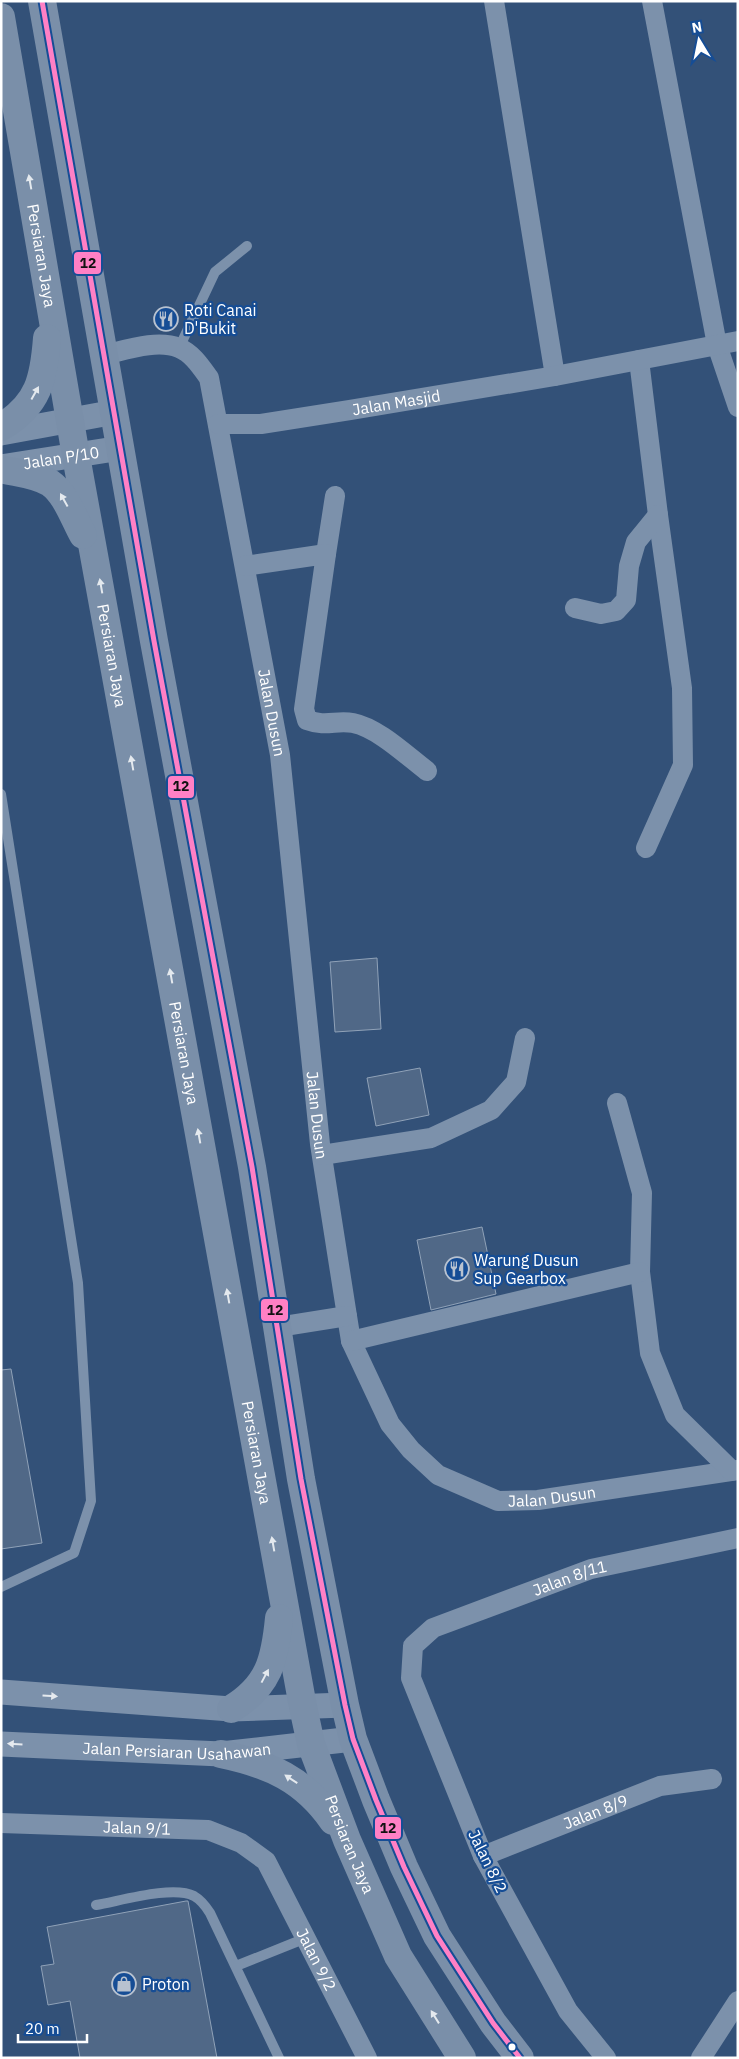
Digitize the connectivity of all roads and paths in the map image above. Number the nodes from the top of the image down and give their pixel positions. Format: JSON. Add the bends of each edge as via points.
{"nodes":[{"id":1,"x":42,"y":1,"type":"edge"},
{"id":2,"x":494,"y":1,"type":"edge"},
{"id":3,"x":652,"y":1,"type":"edge"},
{"id":4,"x":1,"y":17,"type":"edge"},
{"id":5,"x":247,"y":246,"type":"dead end"},
{"id":6,"x":50,"y":299,"type":"junction"},
{"id":7,"x":738,"y":341,"type":"edge"},
{"id":8,"x":718,"y":345,"type":"junction"},
{"id":9,"x":179,"y":348,"type":"junction"},
{"id":10,"x":104,"y":354,"type":"junction"},
{"id":11,"x":639,"y":360,"type":"junction"},
{"id":12,"x":556,"y":376,"type":"junction"},
{"id":13,"x":738,"y":407,"type":"edge"},
{"id":14,"x":115,"y":412,"type":"junction"},
{"id":15,"x":70,"y":420,"type":"junction"},
{"id":16,"x":218,"y":424,"type":"junction"},
{"id":17,"x":1,"y":426,"type":"edge"},
{"id":18,"x":1,"y":433,"type":"edge"},
{"id":19,"x":121,"y":448,"type":"junction"},
{"id":20,"x":76,"y":456,"type":"junction"},
{"id":21,"x":1,"y":468,"type":"edge"},
{"id":22,"x":335,"y":496,"type":"dead end"},
{"id":23,"x":658,"y":515,"type":"junction"},
{"id":24,"x":326,"y":554,"type":"junction"},
{"id":25,"x":96,"y":558,"type":"junction"},
{"id":26,"x":245,"y":566,"type":"junction"},
{"id":27,"x":575,"y":608,"type":"dead end"},
{"id":28,"x":427,"y":771,"type":"dead end"},
{"id":29,"x":1,"y":794,"type":"edge"},
{"id":30,"x":646,"y":848,"type":"dead end"},
{"id":31,"x":526,"y":1038,"type":"dead end"},
{"id":32,"x":617,"y":1103,"type":"dead end"},
{"id":33,"x":322,"y":1155,"type":"junction"},
{"id":34,"x":640,"y":1272,"type":"junction"},
{"id":35,"x":347,"y":1316,"type":"junction"},
{"id":36,"x":278,"y":1327,"type":"junction"},
{"id":37,"x":351,"y":1341,"type":"junction"},
{"id":38,"x":735,"y":1471,"type":"edge"},
{"id":39,"x":738,"y":1538,"type":"edge"},
{"id":40,"x":1,"y":1588,"type":"edge"},
{"id":41,"x":281,"y":1592,"type":"junction"},
{"id":42,"x":413,"y":1646,"type":"joint"},
{"id":43,"x":1,"y":1692,"type":"edge"},
{"id":44,"x":344,"y":1706,"type":"junction"},
{"id":45,"x":303,"y":1707,"type":"junction"},
{"id":46,"x":231,"y":1710,"type":"junction"},
{"id":47,"x":353,"y":1739,"type":"junction"},
{"id":48,"x":1,"y":1744,"type":"edge"},
{"id":49,"x":311,"y":1744,"type":"junction"},
{"id":50,"x":221,"y":1754,"type":"junction"},
{"id":51,"x":712,"y":1778,"type":"dead end"},
{"id":52,"x":1,"y":1823,"type":"edge"},
{"id":53,"x":347,"y":1840,"type":"junction"},
{"id":54,"x":484,"y":1856,"type":"junction"},
{"id":55,"x":266,"y":1861,"type":"joint"},
{"id":56,"x":96,"y":1905,"type":"dead end"},
{"id":57,"x":306,"y":1938,"type":"junction"},
{"id":58,"x":236,"y":1966,"type":"junction"},
{"id":59,"x":738,"y":2002,"type":"edge"},
{"id":60,"x":279,"y":2058,"type":"edge"},
{"id":61,"x":367,"y":2058,"type":"edge"},
{"id":62,"x":462,"y":2058,"type":"edge"},
{"id":63,"x":520,"y":2058,"type":"edge"},
{"id":64,"x":606,"y":2058,"type":"edge"},
{"id":65,"x":701,"y":2058,"type":"edge"}],
"edges":[{"from":1,"to":10,"type":"main road"},
{"from":2,"to":12,"type":"street"},
{"from":3,"to":8,"type":"street"},
{"from":6,"to":4,"type":"main road","name":"Persiaran Jaya","one_way":true},
{"from":5,"to":9,"type":"lane","via":[[215,272]]},
{"from":6,"to":15,"type":"main road","name":"Persiaran Jaya"},
{"from":17,"to":6,"type":"main road","one_way":true,"via":[[19,415],[36,394],[45,370]]},
{"from":7,"to":8,"type":"street","name":"Jalan Masjid"},
{"from":8,"to":11,"type":"street","name":"Jalan Masjid"},
{"from":8,"to":13,"type":"street"},
{"from":9,"to":10,"type":"street","via":[[160,345]]},
{"from":9,"to":16,"type":"street","via":[[197,361],[210,378]]},
{"from":10,"to":14,"type":"main road"},
{"from":11,"to":12,"type":"street","name":"Jalan Masjid"},
{"from":11,"to":23,"type":"street"},
{"from":12,"to":16,"type":"street","name":"Jalan Masjid","via":[[261,424]]},
{"from":14,"to":15,"type":"street"},
{"from":14,"to":19,"type":"main road"},
{"from":15,"to":18,"type":"street"},
{"from":15,"to":20,"type":"main road","name":"Persiaran Jaya"},
{"from":16,"to":26,"type":"street","name":"Jalan Dusun"},
{"from":19,"to":20,"type":"street","name":"Jalan P/10"},
{"from":19,"to":36,"type":"main road","via":[[252,1167]]},
{"from":20,"to":21,"type":"street","name":"Jalan P/10"},
{"from":20,"to":25,"type":"main road","name":"Persiaran Jaya"},
{"from":25,"to":21,"type":"main road","one_way":true,"via":[[60,493],[36,477]]},
{"from":22,"to":24,"type":"street"},
{"from":23,"to":27,"type":"street","via":[[636,542],[629,566],[626,600],[616,611],[601,614]]},
{"from":23,"to":30,"type":"street","via":[[682,688],[683,765]]},
{"from":24,"to":26,"type":"street"},
{"from":24,"to":28,"type":"street","via":[[304,709],[307,720],[319,724],[351,722],[362,726]]},
{"from":41,"to":25,"type":"main road","name":"Persiaran Jaya","one_way":true},
{"from":26,"to":33,"type":"street","name":"Jalan Dusun","via":[[280,755]]},
{"from":29,"to":40,"type":"lane","via":[[78,1283],[91,1502],[74,1553]]},
{"from":31,"to":33,"type":"street","via":[[516,1082],[491,1110],[431,1138]]},
{"from":32,"to":34,"type":"street","via":[[642,1193]]},
{"from":33,"to":35,"type":"street","name":"Jalan Dusun"},
{"from":34,"to":37,"type":"street"},
{"from":34,"to":38,"type":"street","via":[[650,1353],[675,1415]]},
{"from":35,"to":36,"type":"street"},
{"from":35,"to":37,"type":"street","name":"Jalan Dusun"},
{"from":36,"to":44,"type":"main road","via":[[301,1479]]},
{"from":37,"to":38,"type":"street","name":"Jalan Dusun","via":[[390,1424],[411,1450],[438,1475],[498,1501],[538,1500]]},
{"from":39,"to":42,"type":"street","name":"Jalan 8/11","via":[[591,1569],[433,1628]]},
{"from":41,"to":45,"type":"main road","name":"Persiaran Jaya"},
{"from":46,"to":41,"type":"main road","one_way":true,"via":[[258,1689],[271,1666],[276,1648]]},
{"from":42,"to":54,"type":"street","name":"Jalan 8/2","via":[[411,1678]]},
{"from":43,"to":46,"type":"street","one_way":true},
{"from":44,"to":45,"type":"street"},
{"from":44,"to":47,"type":"main road"},
{"from":45,"to":46,"type":"street"},
{"from":45,"to":49,"type":"main road","name":"Persiaran Jaya"},
{"from":47,"to":49,"type":"street","name":"Jalan Persiaran Usahawan"},
{"from":47,"to":63,"type":"main road","via":[[404,1868],[436,1936]]},
{"from":50,"to":48,"type":"street","name":"Jalan Persiaran Usahawan","one_way":true},
{"from":49,"to":50,"type":"street","name":"Jalan Persiaran Usahawan"},
{"from":49,"to":53,"type":"main road","name":"Persiaran Jaya"},
{"from":53,"to":50,"type":"main road","one_way":true,"via":[[326,1810],[300,1785],[270,1767]]},
{"from":51,"to":54,"type":"street","name":"Jalan 8/9","via":[[660,1786]]},
{"from":52,"to":55,"type":"street","name":"Jalan 9/1","via":[[208,1830],[241,1843]]},
{"from":62,"to":53,"type":"main road","name":"Persiaran Jaya","one_way":true,"via":[[398,1956]]},
{"from":54,"to":64,"type":"street","name":"Jalan 8/2","via":[[568,2011]]},
{"from":55,"to":57,"type":"street","name":"Jalan 9/2"},
{"from":56,"to":58,"type":"lane","via":[[173,1891],[192,1895],[202,1901],[210,1912]]},
{"from":57,"to":58,"type":"lane"},
{"from":57,"to":61,"type":"street","name":"Jalan 9/2"},
{"from":58,"to":60,"type":"lane"},
{"from":59,"to":65,"type":"street"}]}
